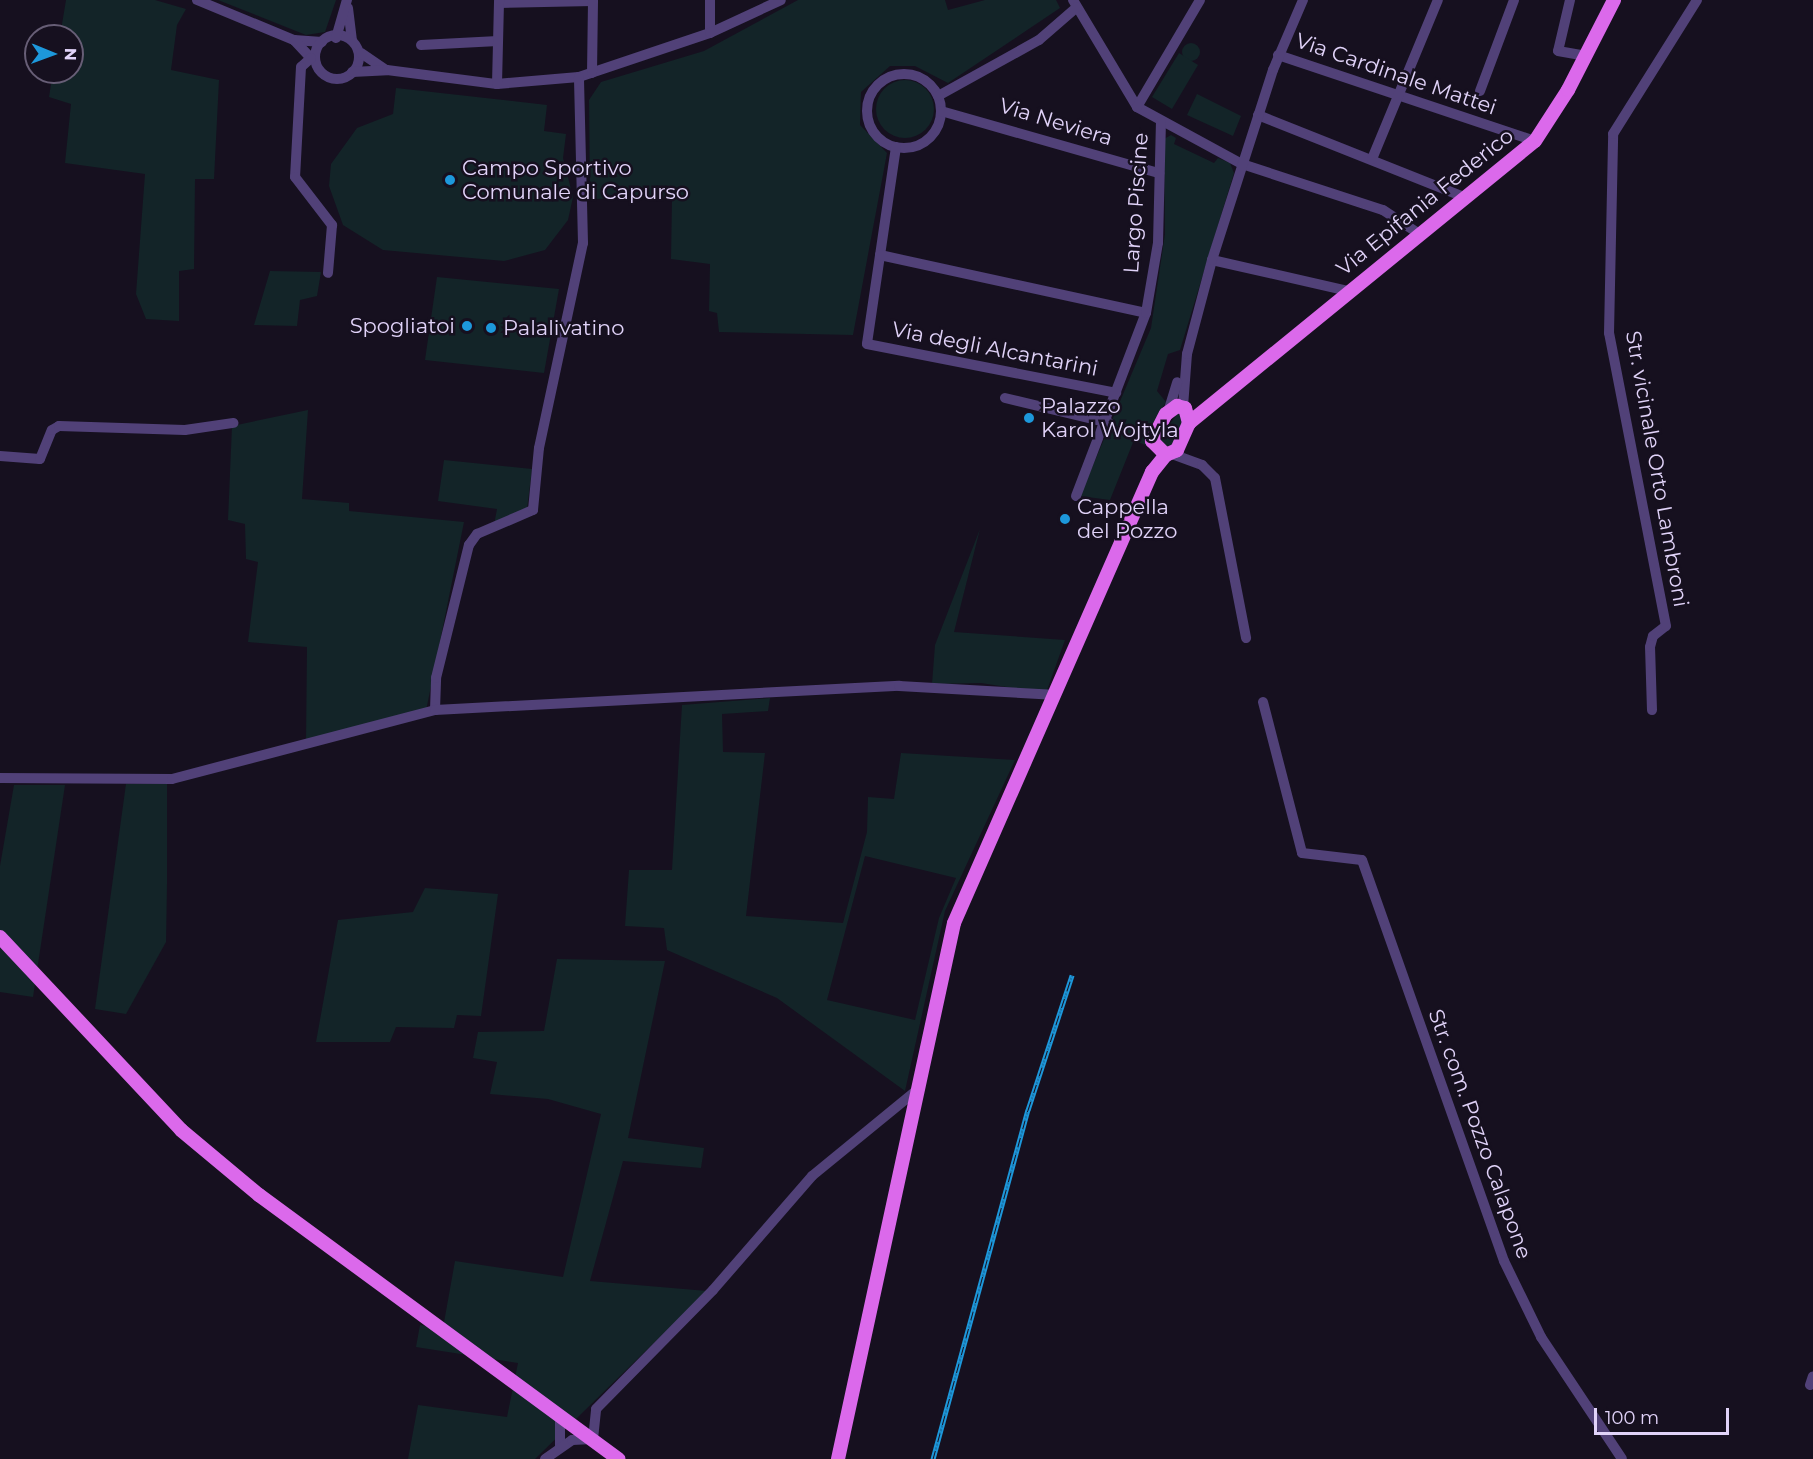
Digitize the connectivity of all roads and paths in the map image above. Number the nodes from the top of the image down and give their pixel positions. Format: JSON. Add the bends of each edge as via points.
{"nodes":[{"id":1,"x":197,"y":0,"type":"edge"},
{"id":2,"x":593,"y":0,"type":"edge"},
{"id":3,"x":710,"y":0,"type":"edge"},
{"id":4,"x":781,"y":0,"type":"edge"},
{"id":5,"x":1199,"y":0,"type":"edge"},
{"id":6,"x":1303,"y":0,"type":"edge"},
{"id":7,"x":1438,"y":0,"type":"edge"},
{"id":8,"x":1514,"y":0,"type":"edge"},
{"id":9,"x":1570,"y":0,"type":"edge"},
{"id":10,"x":1614,"y":0,"type":"edge"},
{"id":11,"x":1697,"y":0,"type":"edge"},
{"id":12,"x":347,"y":1,"type":"edge"},
{"id":13,"x":499,"y":2,"type":"edge"},
{"id":14,"x":1075,"y":4,"type":"edge"},
{"id":15,"x":710,"y":33,"type":"junction"},
{"id":16,"x":336,"y":38,"type":"junction"},
{"id":17,"x":294,"y":40,"type":"junction"},
{"id":18,"x":352,"y":40,"type":"junction"},
{"id":19,"x":498,"y":41,"type":"junction"},
{"id":20,"x":322,"y":42,"type":"junction"},
{"id":21,"x":421,"y":45,"type":"dead end"},
{"id":22,"x":361,"y":53,"type":"junction"},
{"id":23,"x":1278,"y":55,"type":"junction"},
{"id":24,"x":1587,"y":56,"type":"junction"},
{"id":25,"x":313,"y":63,"type":"junction"},
{"id":26,"x":387,"y":70,"type":"junction"},
{"id":27,"x":352,"y":72,"type":"junction"},
{"id":28,"x":592,"y":73,"type":"junction"},
{"id":29,"x":579,"y":77,"type":"junction"},
{"id":30,"x":497,"y":84,"type":"junction"},
{"id":31,"x":1480,"y":91,"type":"dead end"},
{"id":32,"x":938,"y":96,"type":"junction"},
{"id":33,"x":1397,"y":97,"type":"junction"},
{"id":34,"x":1137,"y":107,"type":"junction"},
{"id":35,"x":941,"y":111,"type":"junction"},
{"id":36,"x":1258,"y":115,"type":"junction"},
{"id":37,"x":1161,"y":122,"type":"junction"},
{"id":38,"x":1535,"y":141,"type":"junction"},
{"id":39,"x":896,"y":147,"type":"junction"},
{"id":40,"x":1372,"y":159,"type":"junction"},
{"id":41,"x":1242,"y":164,"type":"junction"},
{"id":42,"x":1159,"y":173,"type":"junction"},
{"id":43,"x":1464,"y":197,"type":"junction"},
{"id":44,"x":1418,"y":233,"type":"junction"},
{"id":45,"x":880,"y":255,"type":"junction"},
{"id":46,"x":1212,"y":260,"type":"junction"},
{"id":47,"x":328,"y":273,"type":"dead end"},
{"id":48,"x":1348,"y":291,"type":"junction"},
{"id":49,"x":1146,"y":313,"type":"junction"},
{"id":50,"x":1116,"y":393,"type":"junction"},
{"id":51,"x":1215,"y":396,"type":"junction"},
{"id":52,"x":1005,"y":398,"type":"dead end"},
{"id":53,"x":1179,"y":408,"type":"junction"},
{"id":54,"x":233,"y":423,"type":"dead end"},
{"id":55,"x":1108,"y":423,"type":"junction"},
{"id":56,"x":1189,"y":423,"type":"junction"},
{"id":57,"x":1183,"y":438,"type":"junction"},
{"id":58,"x":1154,"y":447,"type":"junction"},
{"id":59,"x":1169,"y":454,"type":"junction"},
{"id":60,"x":0,"y":456,"type":"edge"},
{"id":61,"x":1202,"y":465,"type":"junction"},
{"id":62,"x":1076,"y":496,"type":"dead end"},
{"id":63,"x":1130,"y":523,"type":"junction"},
{"id":64,"x":1246,"y":638,"type":"dead end"},
{"id":65,"x":1053,"y":695,"type":"junction"},
{"id":66,"x":1263,"y":702,"type":"dead end"},
{"id":67,"x":435,"y":710,"type":"junction"},
{"id":68,"x":1652,"y":710,"type":"dead end"},
{"id":69,"x":0,"y":778,"type":"edge"},
{"id":70,"x":0,"y":937,"type":"edge"},
{"id":71,"x":916,"y":1091,"type":"junction"},
{"id":72,"x":560,"y":1416,"type":"junction"},
{"id":73,"x":592,"y":1439,"type":"junction"},
{"id":74,"x":560,"y":1446,"type":"junction"},
{"id":75,"x":545,"y":1459,"type":"edge"},
{"id":76,"x":619,"y":1459,"type":"edge"},
{"id":77,"x":838,"y":1459,"type":"edge"},
{"id":78,"x":1622,"y":1459,"type":"edge"}],
"edges":[{"from":1,"to":17,"type":"street"},
{"from":2,"to":13,"type":"street"},
{"from":2,"to":28,"type":"street"},
{"from":3,"to":15,"type":"street"},
{"from":4,"to":15,"type":"street"},
{"from":5,"to":34,"type":"street"},
{"from":6,"to":23,"type":"street"},
{"from":7,"to":33,"type":"street"},
{"from":8,"to":31,"type":"street"},
{"from":9,"to":24,"type":"street","via":[[1558,51]]},
{"from":10,"to":24,"type":"main road","name":"Via Epifania Federico"},
{"from":11,"to":68,"type":"street","name":"Str. vicinale Orto Lambroni","via":[[1617,126],[1607,220],[1611,347],[1666,626],[1653,636],[1650,647]]},
{"from":12,"to":16,"type":"street"},
{"from":12,"to":18,"type":"street"},
{"from":13,"to":19,"type":"street"},
{"from":14,"to":32,"type":"street","via":[[1039,40]]},
{"from":14,"to":34,"type":"street"},
{"from":15,"to":28,"type":"street"},
{"from":16,"to":18,"type":"street"},
{"from":16,"to":20,"type":"street"},
{"from":17,"to":20,"type":"street"},
{"from":17,"to":25,"type":"street"},
{"from":18,"to":22,"type":"street"},
{"from":19,"to":21,"type":"street"},
{"from":19,"to":30,"type":"street"},
{"from":20,"to":25,"type":"street"},
{"from":22,"to":26,"type":"street"},
{"from":22,"to":27,"type":"street"},
{"from":23,"to":33,"type":"street","name":"Via Cardinale Mattei"},
{"from":23,"to":36,"type":"street"},
{"from":24,"to":38,"type":"main road","name":"Via Epifania Federico"},
{"from":25,"to":27,"type":"street","via":[[327,74]]},
{"from":25,"to":47,"type":"street","via":[[300,80],[295,177],[332,225]]},
{"from":26,"to":27,"type":"street"},
{"from":26,"to":30,"type":"street"},
{"from":28,"to":29,"type":"street"},
{"from":29,"to":30,"type":"street"},
{"from":29,"to":67,"type":"street","via":[[583,243],[539,447],[533,510],[477,534],[469,545],[436,678]]},
{"from":32,"to":35,"type":"street"},
{"from":32,"to":39,"type":"street","via":[[921,78],[909,75],[897,75],[876,87],[869,123]]},
{"from":33,"to":38,"type":"street","name":"Via Cardinale Mattei"},
{"from":33,"to":40,"type":"street"},
{"from":34,"to":37,"type":"street"},
{"from":35,"to":39,"type":"street","via":[[927,140]]},
{"from":35,"to":42,"type":"street","name":"Via Neviera"},
{"from":36,"to":40,"type":"street"},
{"from":36,"to":41,"type":"street"},
{"from":37,"to":41,"type":"street"},
{"from":37,"to":42,"type":"street","name":"Largo Piscine"},
{"from":38,"to":43,"type":"main road","name":"Via Epifania Federico"},
{"from":39,"to":45,"type":"street"},
{"from":40,"to":43,"type":"street"},
{"from":41,"to":44,"type":"street","via":[[1383,210]]},
{"from":41,"to":46,"type":"street"},
{"from":42,"to":49,"type":"street","name":"Largo Piscine","via":[[1158,243]]},
{"from":43,"to":44,"type":"main road","name":"Via Epifania Federico"},
{"from":44,"to":48,"type":"main road","name":"Via Epifania Federico"},
{"from":45,"to":49,"type":"street"},
{"from":45,"to":50,"type":"street","name":"Via degli Alcantarini","via":[[867,344]]},
{"from":46,"to":48,"type":"street"},
{"from":46,"to":53,"type":"street","via":[[1187,354]]},
{"from":48,"to":51,"type":"main road","name":"Via Epifania Federico"},
{"from":49,"to":50,"type":"street","name":"Largo Piscine"},
{"from":50,"to":55,"type":"street","name":"Largo Piscine"},
{"from":51,"to":53,"type":"main road","name":"Via Epifania Federico"},
{"from":51,"to":56,"type":"main road","name":"Via Epifania Federico"},
{"from":52,"to":55,"type":"street"},
{"from":53,"to":56,"type":"main road"},
{"from":53,"to":58,"type":"main road","via":[[1154,433]]},
{"from":54,"to":60,"type":"street","via":[[185,430],[59,426],[52,430],[40,459]]},
{"from":55,"to":62,"type":"street","name":"Largo Piscine"},
{"from":56,"to":57,"type":"main road"},
{"from":57,"to":59,"type":"main road"},
{"from":57,"to":61,"type":"street"},
{"from":58,"to":59,"type":"main road"},
{"from":58,"to":63,"type":"main road"},
{"from":59,"to":61,"type":"street"},
{"from":59,"to":63,"type":"main road","via":[[1152,472]]},
{"from":61,"to":64,"type":"street","via":[[1215,478]]},
{"from":63,"to":65,"type":"main road"},
{"from":65,"to":67,"type":"street","via":[[899,686]]},
{"from":65,"to":71,"type":"main road","via":[[954,923]]},
{"from":66,"to":78,"type":"street","name":"Str. com. Pozzo Calapone","via":[[1302,853],[1362,860],[1504,1261],[1541,1337]]},
{"from":67,"to":69,"type":"street","via":[[171,779]]},
{"from":70,"to":72,"type":"main road","via":[[181,1130],[260,1195]]},
{"from":71,"to":73,"type":"street","via":[[812,1176],[713,1290],[597,1409]]},
{"from":71,"to":77,"type":"main road"},
{"from":72,"to":73,"type":"main road"},
{"from":72,"to":74,"type":"street"},
{"from":73,"to":74,"type":"street"},
{"from":73,"to":76,"type":"main road"},
{"from":74,"to":75,"type":"street"}]}
